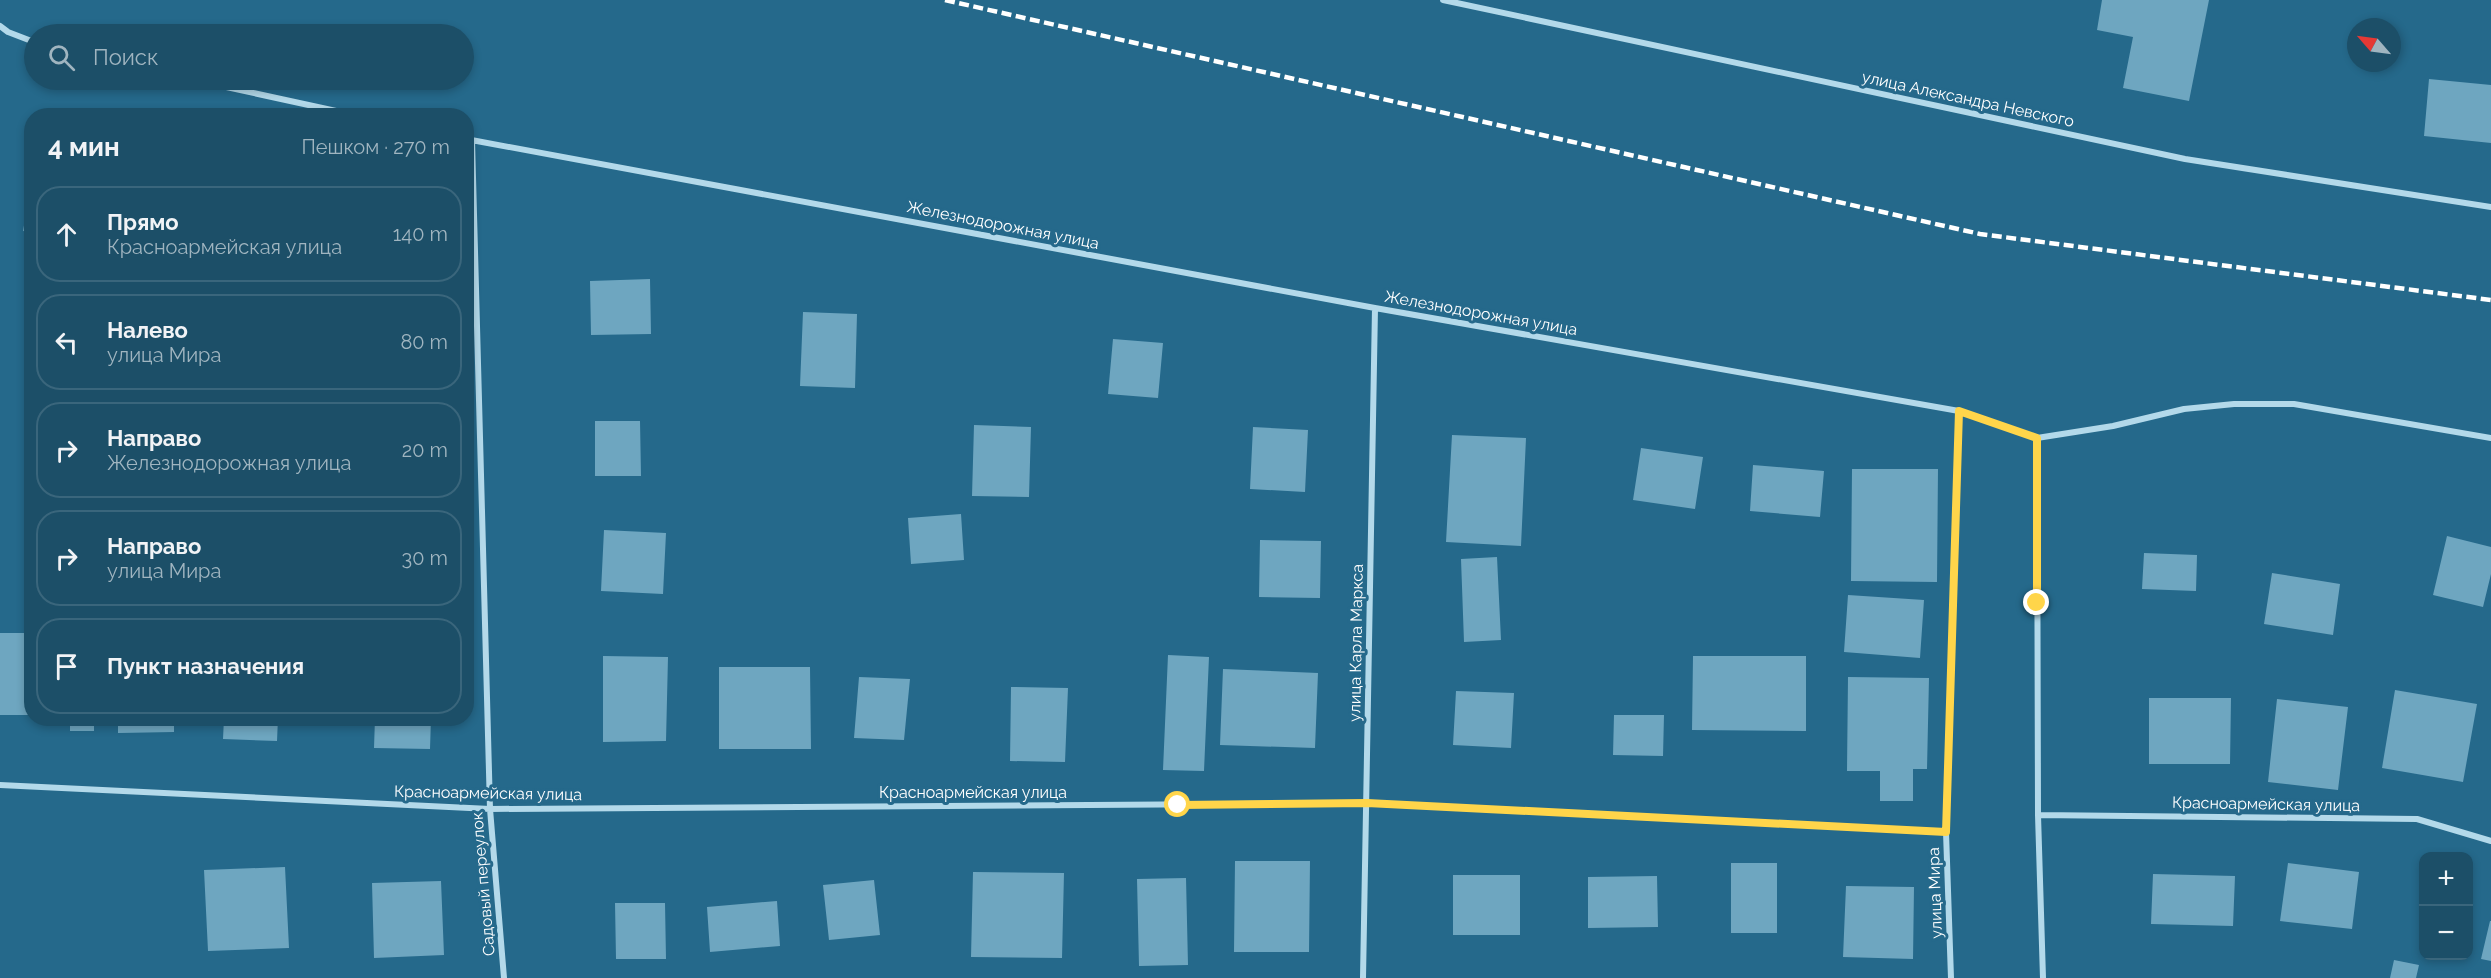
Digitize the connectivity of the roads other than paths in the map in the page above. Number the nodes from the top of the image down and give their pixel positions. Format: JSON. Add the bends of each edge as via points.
{"nodes":[{"id":1,"x":1443,"y":0,"type":"edge"},
{"id":2,"x":0,"y":26,"type":"edge"},
{"id":3,"x":24,"y":38,"type":"edge"},
{"id":4,"x":240,"y":90,"type":"edge"},
{"id":5,"x":322,"y":108,"type":"edge"},
{"id":6,"x":474,"y":140,"type":"edge"},
{"id":7,"x":2491,"y":207,"type":"edge"},
{"id":8,"x":474,"y":299,"type":"edge"},
{"id":9,"x":1375,"y":308,"type":"junction"},
{"id":10,"x":1959,"y":411,"type":"junction"},
{"id":11,"x":2037,"y":438,"type":"junction"},
{"id":12,"x":2491,"y":438,"type":"edge"},
{"id":13,"x":0,"y":786,"type":"edge"},
{"id":14,"x":1367,"y":803,"type":"junction"},
{"id":15,"x":490,"y":809,"type":"junction"},
{"id":16,"x":2038,"y":815,"type":"junction"},
{"id":17,"x":1946,"y":832,"type":"junction"},
{"id":18,"x":2491,"y":841,"type":"edge"},
{"id":19,"x":504,"y":978,"type":"edge"},
{"id":20,"x":1363,"y":978,"type":"edge"},
{"id":21,"x":1950,"y":978,"type":"edge"},
{"id":22,"x":2043,"y":978,"type":"edge"}],
"edges":[{"from":1,"to":7,"type":"street","name":"улица Александра Невского","via":[[2185,159]]},
{"from":2,"to":3,"type":"street"},
{"from":4,"to":5,"type":"street"},
{"from":6,"to":9,"type":"street","name":"Железнодорожная улица"},
{"from":8,"to":15,"type":"street","name":"Садовый переулок"},
{"from":9,"to":10,"type":"street","name":"Железнодорожная улица"},
{"from":9,"to":14,"type":"street","name":"улица Карла Маркса"},
{"from":10,"to":11,"type":"street","name":"Железнодорожная улица"},
{"from":10,"to":17,"type":"street","name":"улица Мира"},
{"from":11,"to":12,"type":"street","name":"Железнодорожная улица","via":[[2184,409],[2294,404]]},
{"from":11,"to":16,"type":"street"},
{"from":13,"to":15,"type":"street","name":"Красноармейская улица"},
{"from":14,"to":15,"type":"street","name":"Красноармейская улица"},
{"from":14,"to":17,"type":"street","name":"Красноармейская улица"},
{"from":14,"to":20,"type":"street","name":"улица Карла Маркса"},
{"from":15,"to":19,"type":"street","name":"Садовый переулок"},
{"from":16,"to":18,"type":"street","name":"Красноармейская улица","via":[[2417,819]]},
{"from":16,"to":22,"type":"street"},
{"from":17,"to":21,"type":"street","name":"улица Мира"}]}
